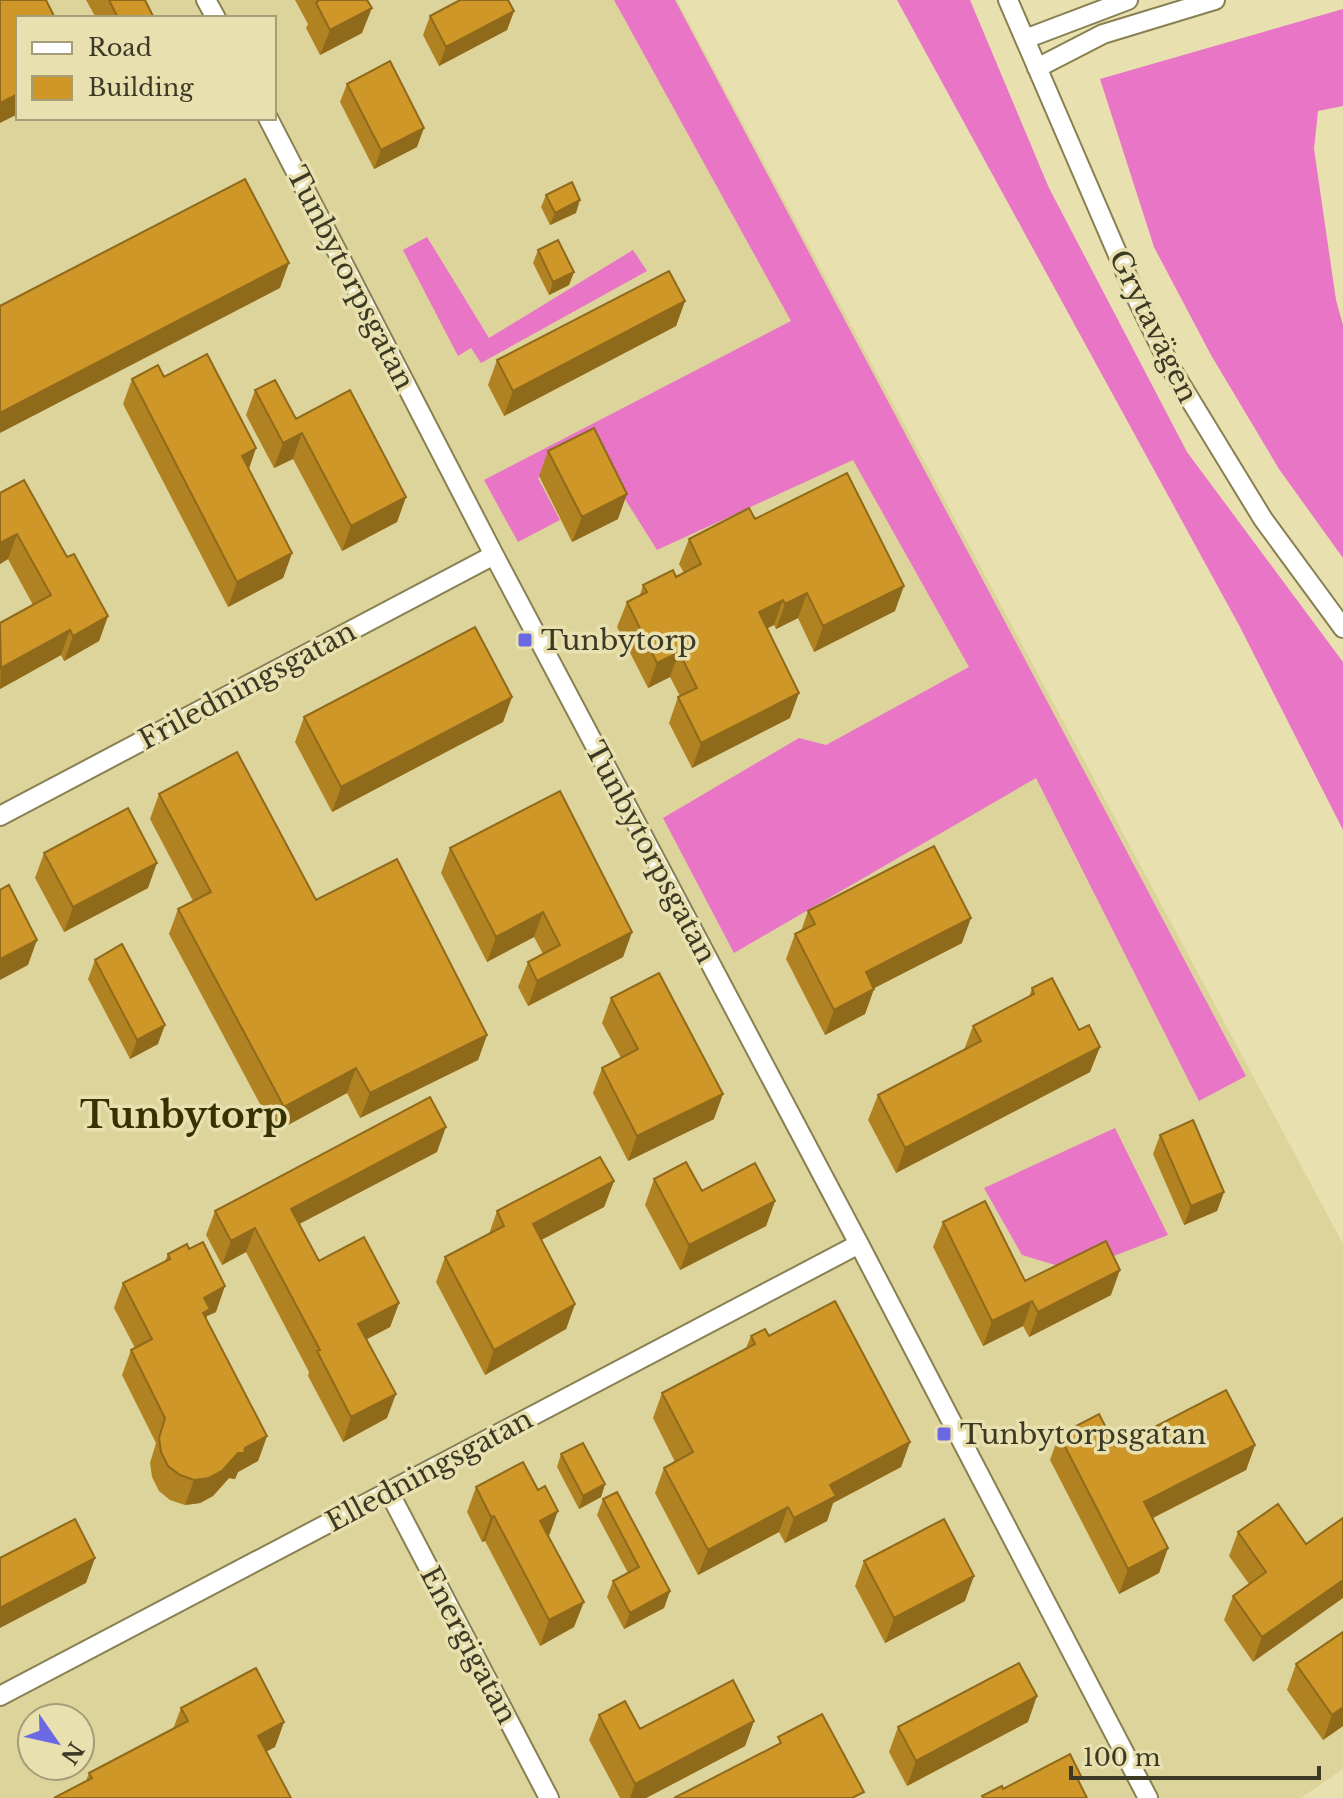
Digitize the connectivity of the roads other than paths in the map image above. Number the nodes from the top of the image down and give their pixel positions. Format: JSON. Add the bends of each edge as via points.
{"nodes":[{"id":1,"x":1008,"y":0,"type":"edge"},
{"id":2,"x":1128,"y":0,"type":"edge"},
{"id":3,"x":1215,"y":0,"type":"edge"},
{"id":4,"x":1025,"y":39,"type":"junction"},
{"id":5,"x":1037,"y":68,"type":"junction"},
{"id":6,"x":269,"y":120,"type":"edge"},
{"id":7,"x":494,"y":555,"type":"junction"},
{"id":8,"x":1343,"y":628,"type":"edge"},
{"id":9,"x":0,"y":816,"type":"edge"},
{"id":10,"x":859,"y":1244,"type":"junction"},
{"id":11,"x":389,"y":1492,"type":"junction"},
{"id":12,"x":0,"y":1696,"type":"edge"},
{"id":13,"x":549,"y":1798,"type":"edge"},
{"id":14,"x":1148,"y":1798,"type":"edge"}],
"edges":[{"from":1,"to":4,"type":"street","name":"Grytavägen"},
{"from":2,"to":4,"type":"street"},
{"from":3,"to":5,"type":"street","via":[[1103,34]]},
{"from":4,"to":5,"type":"street","name":"Grytavägen"},
{"from":5,"to":8,"type":"street","name":"Grytavägen","via":[[1172,370],[1263,519]]},
{"from":6,"to":7,"type":"street","name":"Tunbytorpsgatan"},
{"from":7,"to":9,"type":"street","name":"Friledningsgatan"},
{"from":7,"to":10,"type":"street","name":"Tunbytorpsgatan"},
{"from":10,"to":11,"type":"street","name":"Elledningsgatan"},
{"from":10,"to":14,"type":"street","name":"Tunbytorpsgatan"},
{"from":11,"to":12,"type":"street","name":"Elledningsgatan"},
{"from":11,"to":13,"type":"street","name":"Energigatan"}]}
